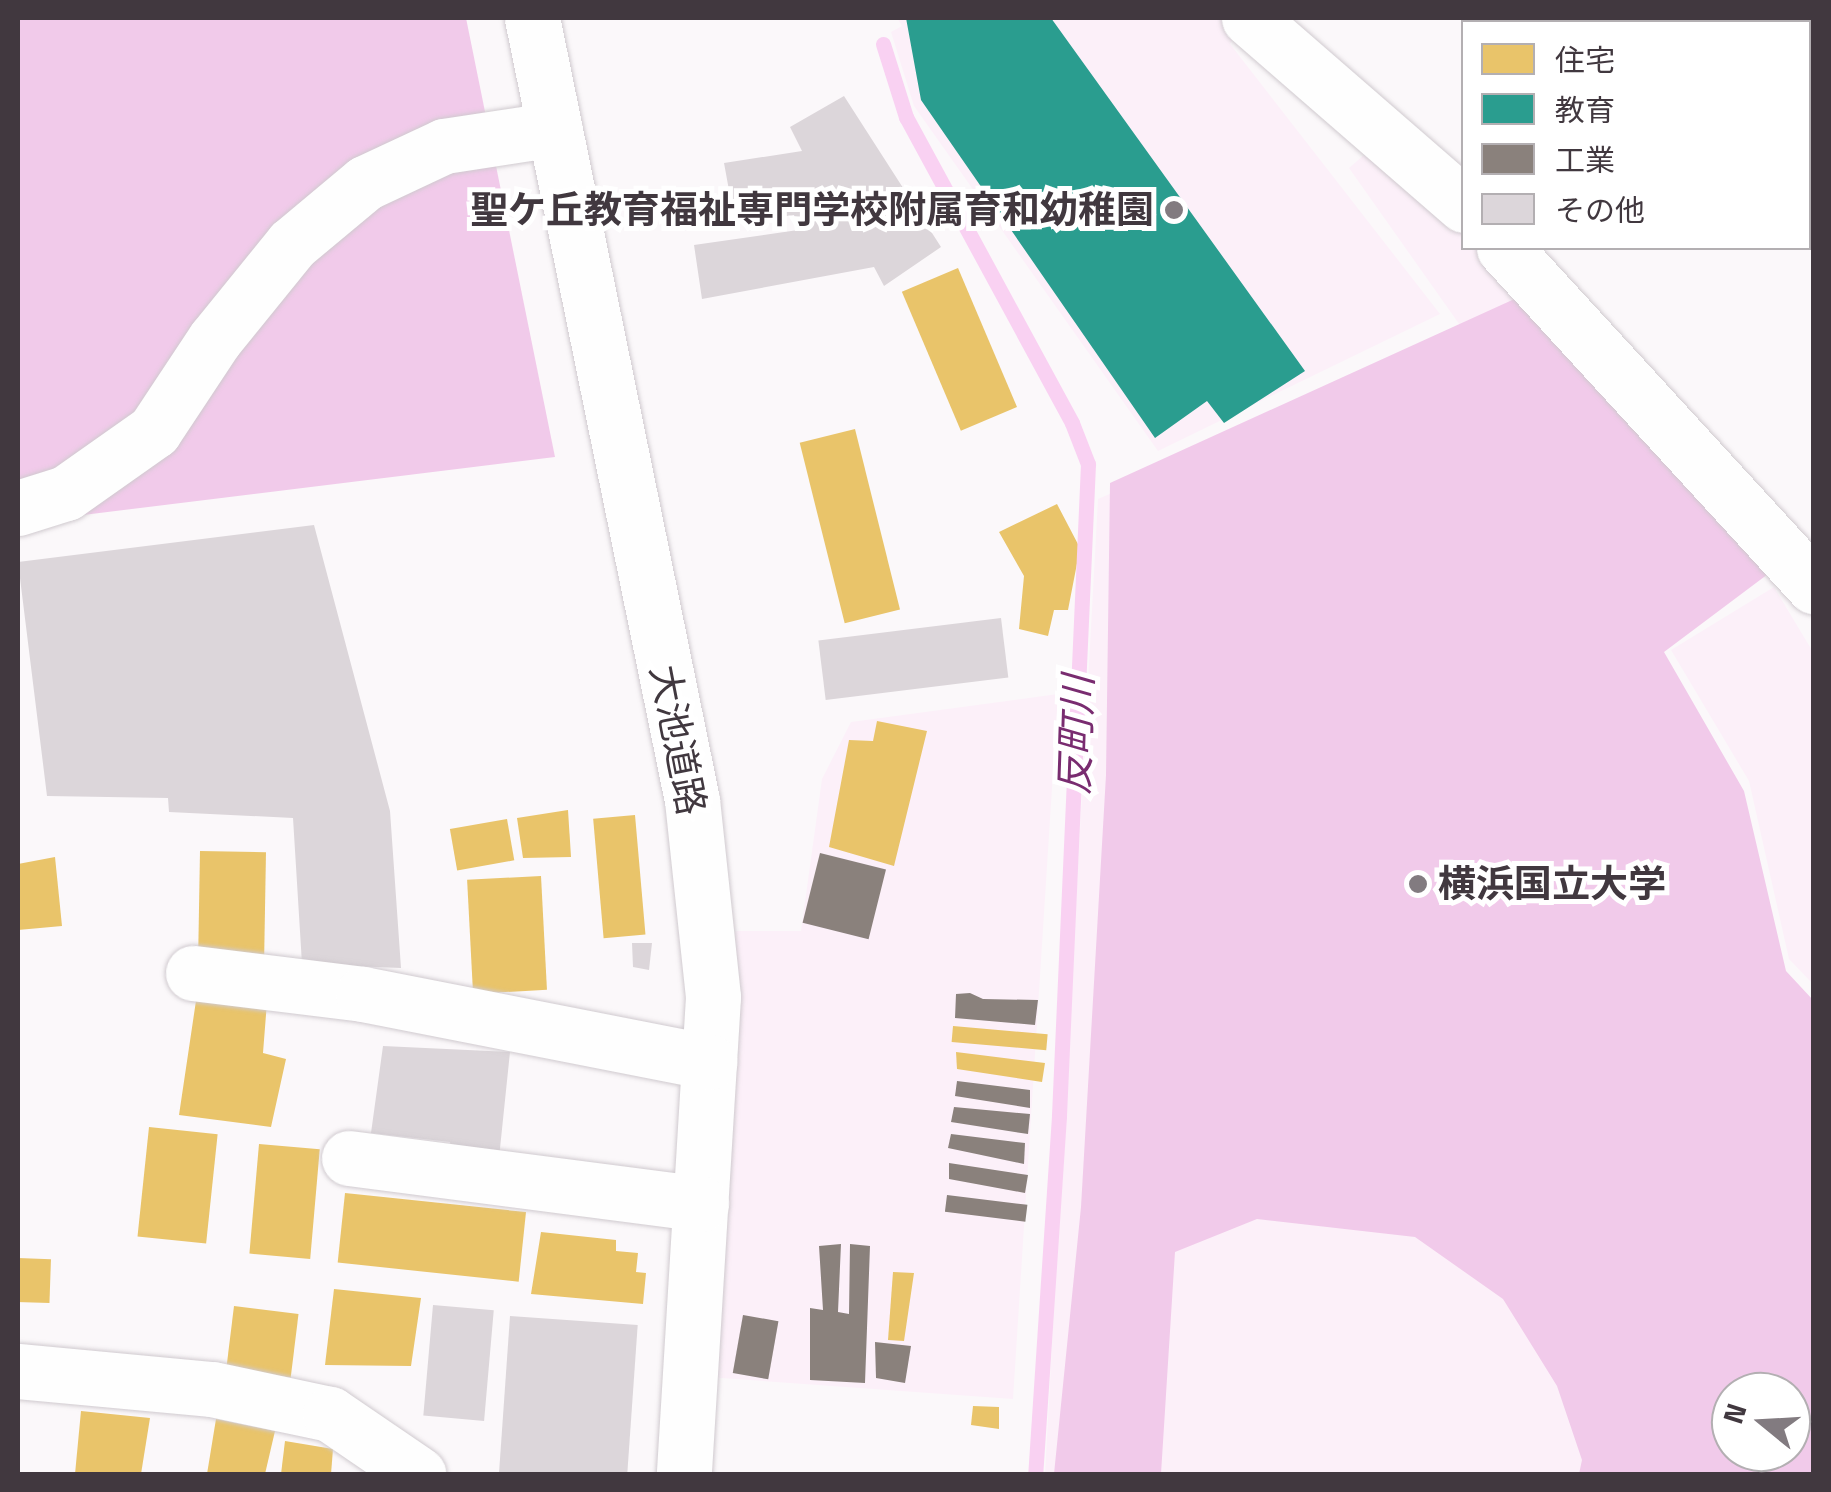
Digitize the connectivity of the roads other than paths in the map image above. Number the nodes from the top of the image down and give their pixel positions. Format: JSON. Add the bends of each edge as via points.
{"nodes":[{"id":1,"x":532,"y":18,"type":"edge"},
{"id":2,"x":1249,"y":18,"type":"edge"},
{"id":3,"x":554,"y":129,"type":"junction"},
{"id":4,"x":1461,"y":201,"type":"edge"},
{"id":5,"x":1506,"y":250,"type":"edge"},
{"id":6,"x":18,"y":508,"type":"edge"},
{"id":7,"x":1814,"y":586,"type":"edge"},
{"id":8,"x":193,"y":973,"type":"dead end"},
{"id":9,"x":710,"y":1062,"type":"junction"},
{"id":10,"x":349,"y":1158,"type":"dead end"},
{"id":11,"x":701,"y":1204,"type":"junction"},
{"id":12,"x":18,"y":1371,"type":"edge"},
{"id":13,"x":418,"y":1474,"type":"edge"},
{"id":14,"x":684,"y":1474,"type":"edge"}],
"edges":[{"from":1,"to":3,"type":"street","name":"大池道路"},
{"from":2,"to":4,"type":"street"},
{"from":3,"to":6,"type":"street","via":[[444,146],[364,183],[292,244],[215,339],[154,431],[66,493]]},
{"from":3,"to":9,"type":"street","name":"大池道路","via":[[692,800],[713,997]]},
{"from":5,"to":7,"type":"street"},
{"from":8,"to":9,"type":"street","via":[[364,994]]},
{"from":9,"to":11,"type":"street","name":"大池道路"},
{"from":10,"to":11,"type":"street"},
{"from":11,"to":14,"type":"street","name":"大池道路"},
{"from":12,"to":13,"type":"street","via":[[212,1389],[330,1414]]}]}
